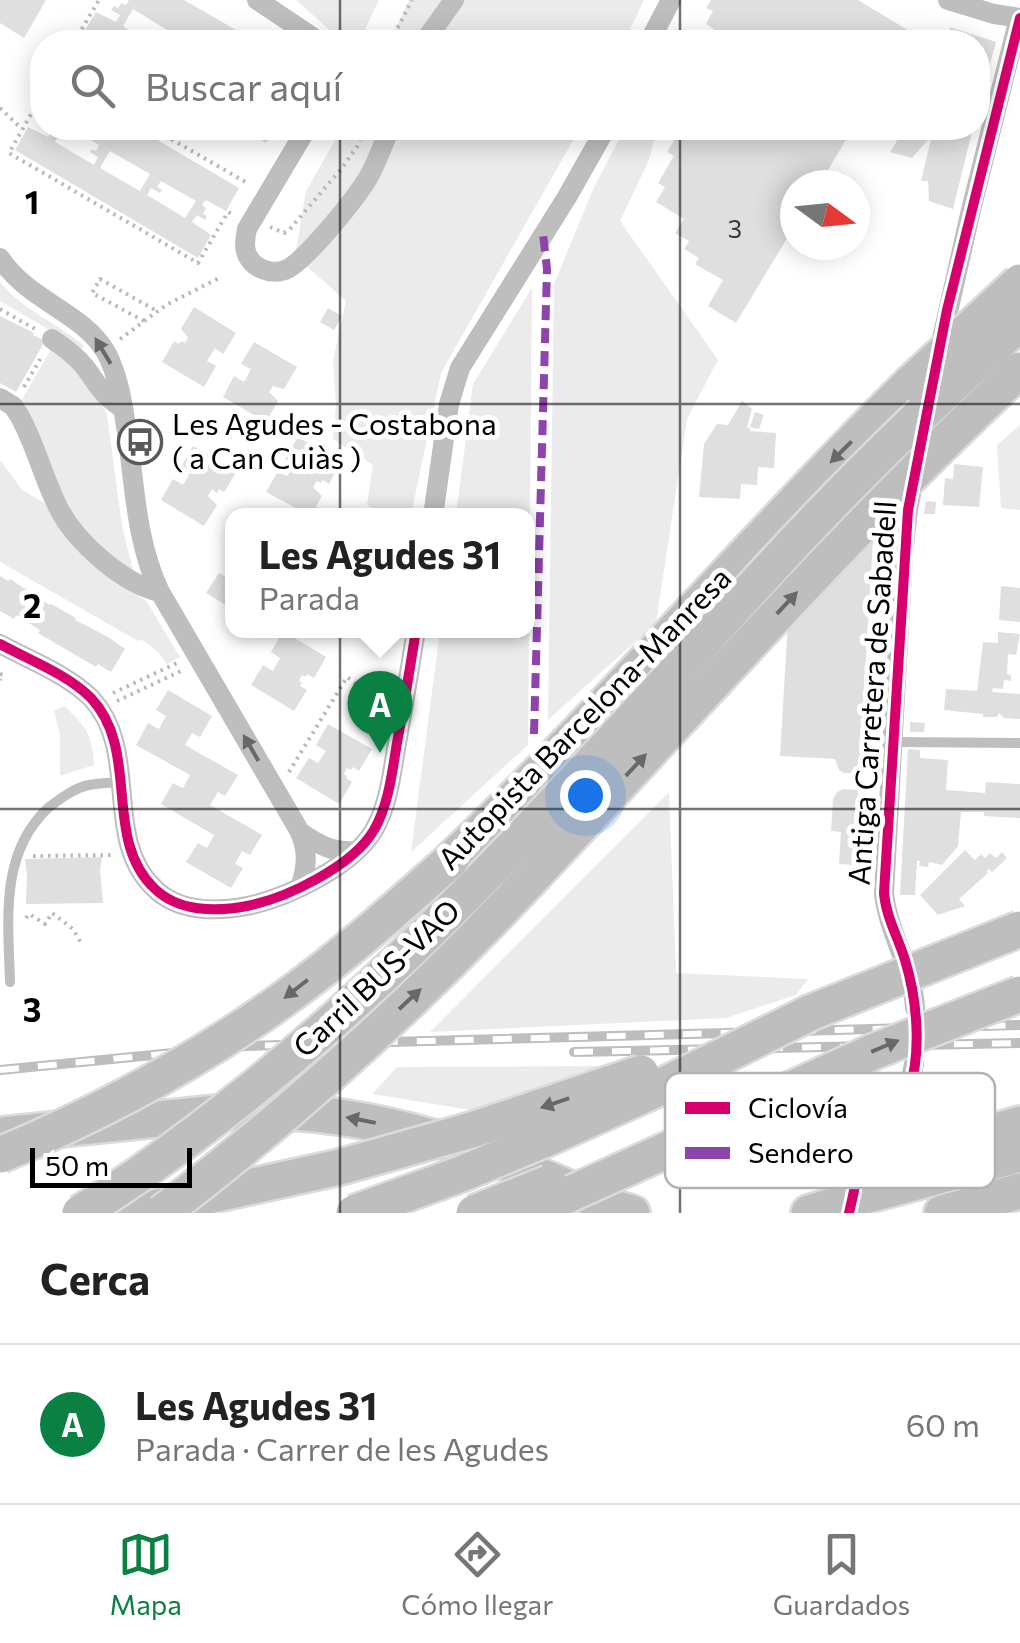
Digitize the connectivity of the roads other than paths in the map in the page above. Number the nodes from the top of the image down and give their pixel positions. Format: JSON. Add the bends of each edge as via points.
{"nodes":[{"id":1,"x":258,"y":0,"type":"edge"},
{"id":2,"x":454,"y":0,"type":"edge"},
{"id":3,"x":671,"y":0,"type":"edge"},
{"id":4,"x":948,"y":0,"type":"edge"},
{"id":5,"x":1020,"y":18,"type":"edge"},
{"id":6,"x":302,"y":30,"type":"edge"},
{"id":7,"x":433,"y":30,"type":"edge"},
{"id":8,"x":655,"y":30,"type":"edge"},
{"id":9,"x":990,"y":137,"type":"edge"},
{"id":10,"x":300,"y":140,"type":"edge"},
{"id":11,"x":385,"y":140,"type":"edge"},
{"id":12,"x":599,"y":140,"type":"edge"},
{"id":13,"x":989,"y":140,"type":"edge"},
{"id":14,"x":0,"y":258,"type":"edge"},
{"id":15,"x":1020,"y":282,"type":"edge"},
{"id":16,"x":1020,"y":324,"type":"edge"},
{"id":17,"x":50,"y":342,"type":"road end"},
{"id":18,"x":1020,"y":370,"type":"edge"},
{"id":19,"x":0,"y":398,"type":"edge"},
{"id":20,"x":123,"y":408,"type":"junction"},
{"id":21,"x":434,"y":508,"type":"edge"},
{"id":22,"x":160,"y":592,"type":"junction"},
{"id":23,"x":415,"y":638,"type":"edge"},
{"id":24,"x":0,"y":644,"type":"edge"},
{"id":25,"x":893,"y":742,"type":"junction"},
{"id":26,"x":1020,"y":743,"type":"edge"},
{"id":27,"x":121,"y":782,"type":"junction"},
{"id":28,"x":300,"y":832,"type":"junction"},
{"id":29,"x":356,"y":851,"type":"junction"},
{"id":30,"x":301,"y":885,"type":"junction"},
{"id":31,"x":1020,"y":929,"type":"edge"},
{"id":32,"x":10,"y":982,"type":"dead end"},
{"id":33,"x":1020,"y":994,"type":"edge"},
{"id":34,"x":915,"y":1008,"type":"dead end"},
{"id":35,"x":812,"y":1012,"type":"junction"},
{"id":36,"x":914,"y":1064,"type":"dead end"},
{"id":37,"x":688,"y":1073,"type":"edge"},
{"id":38,"x":824,"y":1073,"type":"edge"},
{"id":39,"x":912,"y":1073,"type":"edge"},
{"id":40,"x":665,"y":1085,"type":"edge"},
{"id":41,"x":1020,"y":1124,"type":"edge"},
{"id":42,"x":995,"y":1132,"type":"edge"},
{"id":43,"x":665,"y":1134,"type":"edge"},
{"id":44,"x":1,"y":1140,"type":"edge"},
{"id":45,"x":665,"y":1151,"type":"edge"},
{"id":46,"x":1020,"y":1154,"type":"edge"},
{"id":47,"x":995,"y":1158,"type":"edge"},
{"id":48,"x":849,"y":1188,"type":"edge"},
{"id":49,"x":1020,"y":1191,"type":"edge"},
{"id":50,"x":80,"y":1213,"type":"edge"},
{"id":51,"x":130,"y":1213,"type":"edge"},
{"id":52,"x":162,"y":1213,"type":"edge"},
{"id":53,"x":354,"y":1213,"type":"edge"},
{"id":54,"x":474,"y":1213,"type":"edge"},
{"id":55,"x":528,"y":1213,"type":"edge"},
{"id":56,"x":632,"y":1213,"type":"edge"},
{"id":57,"x":809,"y":1213,"type":"edge"},
{"id":58,"x":942,"y":1213,"type":"edge"}],
"edges":[{"from":1,"to":6,"type":"street"},
{"from":2,"to":7,"type":"street"},
{"from":3,"to":8,"type":"street"},
{"from":4,"to":5,"type":"street"},
{"from":5,"to":9,"type":"street","name":"Antiga Carretera de Sabadell"},
{"from":10,"to":11,"type":"street","via":[[247,230],[246,254],[268,271],[296,264],[362,186]]},
{"from":12,"to":21,"type":"street","via":[[460,368]]},
{"from":13,"to":25,"type":"street","name":"Antiga Carretera de Sabadell","via":[[917,454],[903,555]]},
{"from":20,"to":14,"type":"street","one_way":true,"via":[[98,340],[20,282]]},
{"from":15,"to":44,"type":"highway","name":"Autopista Barcelona-Manresa","one_way":true,"bridge":true,"via":[[832,462],[530,785],[368,934],[192,1059],[94,1113]]},
{"from":16,"to":50,"type":"highway","name":"Carril BUS-VAO","bridge":true,"via":[[796,542],[498,864],[382,978],[210,1123]]},
{"from":17,"to":20,"type":"street","via":[[74,356],[106,398]]},
{"from":52,"to":18,"type":"highway","one_way":true,"bridge":true,"via":[[234,1157],[504,907],[865,520]]},
{"from":19,"to":22,"type":"street","via":[[19,414],[60,510],[82,539],[120,574]]},
{"from":20,"to":22,"type":"street","via":[[142,541]]},
{"from":28,"to":22,"type":"street","one_way":true},
{"from":23,"to":29,"type":"street","via":[[390,786],[373,832]]},
{"from":24,"to":27,"type":"street","via":[[92,699],[112,735]]},
{"from":25,"to":26,"type":"lane"},
{"from":25,"to":34,"type":"street","name":"Antiga Carretera de Sabadell","via":[[885,904]]},
{"from":27,"to":30,"type":"street","via":[[128,844],[145,878],[167,898],[188,907],[230,909]]},
{"from":27,"to":32,"type":"lane","via":[[86,786],[59,799],[32,821],[16,846],[8,875]]},
{"from":28,"to":29,"type":"street","via":[[328,850]]},
{"from":28,"to":30,"type":"street","via":[[306,848]]},
{"from":29,"to":30,"type":"street"},
{"from":31,"to":35,"type":"highway","bridge":true},
{"from":38,"to":33,"type":"highway","one_way":true,"bridge":true},
{"from":35,"to":37,"type":"highway","bridge":true},
{"from":35,"to":51,"type":"highway","one_way":true,"bridge":true,"via":[[412,1148]]},
{"from":36,"to":39,"type":"street"},
{"from":40,"to":53,"type":"highway","bridge":true,"via":[[462,1174]]},
{"from":41,"to":42,"type":"highway"},
{"from":43,"to":54,"type":"highway","bridge":true},
{"from":56,"to":44,"type":"highway","one_way":true,"via":[[472,1149],[340,1116],[237,1111]]},
{"from":45,"to":55,"type":"highway","bridge":true},
{"from":46,"to":47,"type":"highway"},
{"from":48,"to":57,"type":"highway"},
{"from":49,"to":58,"type":"highway"}]}
